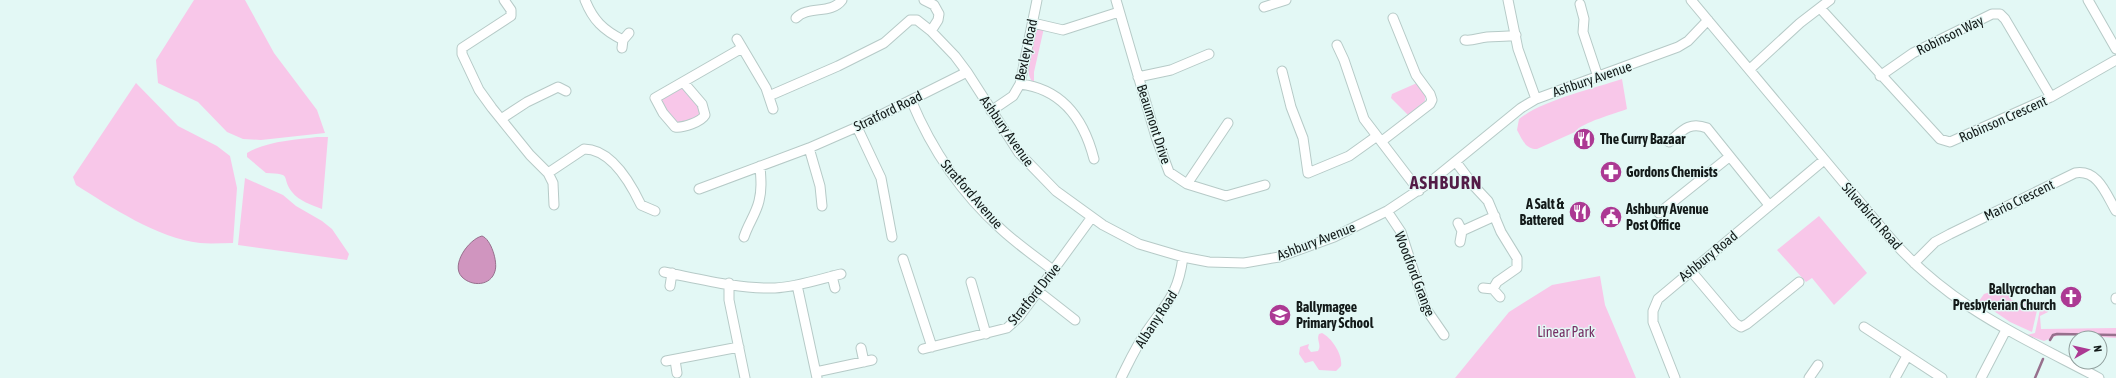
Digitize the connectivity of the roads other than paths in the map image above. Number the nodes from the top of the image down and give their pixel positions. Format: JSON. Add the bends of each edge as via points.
{"nodes":[{"id":1,"x":504,"y":0,"type":"edge"},
{"id":2,"x":585,"y":0,"type":"edge"},
{"id":3,"x":842,"y":0,"type":"edge"},
{"id":4,"x":924,"y":0,"type":"edge"},
{"id":5,"x":1037,"y":0,"type":"edge"},
{"id":6,"x":1116,"y":0,"type":"edge"},
{"id":7,"x":1286,"y":0,"type":"edge"},
{"id":8,"x":1508,"y":0,"type":"edge"},
{"id":9,"x":1691,"y":0,"type":"edge"},
{"id":10,"x":1830,"y":0,"type":"edge"},
{"id":11,"x":2088,"y":0,"type":"edge"},
{"id":12,"x":1580,"y":4,"type":"dead end"},
{"id":13,"x":1264,"y":7,"type":"dead end"},
{"id":14,"x":1820,"y":8,"type":"junction"},
{"id":15,"x":1119,"y":12,"type":"junction"},
{"id":16,"x":796,"y":18,"type":"dead end"},
{"id":17,"x":1393,"y":18,"type":"dead end"},
{"id":18,"x":1708,"y":20,"type":"junction"},
{"id":19,"x":1033,"y":23,"type":"junction"},
{"id":20,"x":931,"y":31,"type":"junction"},
{"id":21,"x":1516,"y":35,"type":"junction"},
{"id":22,"x":737,"y":39,"type":"dead end"},
{"id":23,"x":625,"y":40,"type":"dead end"},
{"id":24,"x":1465,"y":40,"type":"dead end"},
{"id":25,"x":1337,"y":45,"type":"dead end"},
{"id":26,"x":742,"y":48,"type":"junction"},
{"id":27,"x":2116,"y":49,"type":"edge"},
{"id":28,"x":1210,"y":54,"type":"dead end"},
{"id":29,"x":2116,"y":60,"type":"edge"},
{"id":30,"x":1750,"y":69,"type":"junction"},
{"id":31,"x":1282,"y":71,"type":"dead end"},
{"id":32,"x":967,"y":72,"type":"junction"},
{"id":33,"x":1880,"y":76,"type":"junction"},
{"id":34,"x":1138,"y":77,"type":"junction"},
{"id":35,"x":1598,"y":77,"type":"junction"},
{"id":36,"x":684,"y":83,"type":"junction"},
{"id":37,"x":1020,"y":84,"type":"junction"},
{"id":38,"x":566,"y":91,"type":"dead end"},
{"id":39,"x":769,"y":96,"type":"junction"},
{"id":40,"x":2051,"y":97,"type":"junction"},
{"id":41,"x":1536,"y":99,"type":"junction"},
{"id":42,"x":910,"y":100,"type":"junction"},
{"id":43,"x":773,"y":109,"type":"dead end"},
{"id":44,"x":991,"y":111,"type":"junction"},
{"id":45,"x":501,"y":119,"type":"junction"},
{"id":46,"x":1228,"y":123,"type":"dead end"},
{"id":47,"x":857,"y":127,"type":"junction"},
{"id":48,"x":1380,"y":138,"type":"junction"},
{"id":49,"x":1669,"y":142,"type":"dead end"},
{"id":50,"x":809,"y":148,"type":"junction"},
{"id":51,"x":1729,"y":157,"type":"junction"},
{"id":52,"x":1094,"y":159,"type":"dead end"},
{"id":53,"x":1824,"y":160,"type":"junction"},
{"id":54,"x":1456,"y":162,"type":"junction"},
{"id":55,"x":760,"y":166,"type":"junction"},
{"id":56,"x":548,"y":173,"type":"junction"},
{"id":57,"x":1187,"y":184,"type":"junction"},
{"id":58,"x":1264,"y":185,"type":"dead end"},
{"id":59,"x":699,"y":189,"type":"dead end"},
{"id":60,"x":1419,"y":191,"type":"junction"},
{"id":61,"x":554,"y":205,"type":"dead end"},
{"id":62,"x":1769,"y":205,"type":"junction"},
{"id":63,"x":822,"y":206,"type":"dead end"},
{"id":64,"x":655,"y":211,"type":"dead end"},
{"id":65,"x":1387,"y":211,"type":"junction"},
{"id":66,"x":2116,"y":211,"type":"edge"},
{"id":67,"x":1658,"y":213,"type":"dead end"},
{"id":68,"x":1495,"y":216,"type":"junction"},
{"id":69,"x":1092,"y":217,"type":"junction"},
{"id":70,"x":744,"y":236,"type":"dead end"},
{"id":71,"x":892,"y":237,"type":"dead end"},
{"id":72,"x":1460,"y":242,"type":"dead end"},
{"id":73,"x":1183,"y":257,"type":"junction"},
{"id":74,"x":903,"y":259,"type":"dead end"},
{"id":75,"x":1914,"y":263,"type":"junction"},
{"id":76,"x":1054,"y":271,"type":"junction"},
{"id":77,"x":1691,"y":271,"type":"junction"},
{"id":78,"x":971,"y":282,"type":"dead end"},
{"id":79,"x":1799,"y":282,"type":"dead end"},
{"id":80,"x":729,"y":284,"type":"junction"},
{"id":81,"x":797,"y":285,"type":"junction"},
{"id":82,"x":670,"y":286,"type":"dead end"},
{"id":83,"x":835,"y":288,"type":"dead end"},
{"id":84,"x":1483,"y":288,"type":"dead end"},
{"id":85,"x":1493,"y":288,"type":"junction"},
{"id":86,"x":1038,"y":292,"type":"junction"},
{"id":87,"x":1500,"y":297,"type":"dead end"},
{"id":88,"x":1075,"y":320,"type":"dead end"},
{"id":89,"x":1864,"y":327,"type":"dead end"},
{"id":90,"x":2006,"y":330,"type":"junction"},
{"id":91,"x":986,"y":334,"type":"junction"},
{"id":92,"x":1444,"y":336,"type":"dead end"},
{"id":93,"x":739,"y":347,"type":"junction"},
{"id":94,"x":932,"y":347,"type":"junction"},
{"id":95,"x":861,"y":348,"type":"dead end"},
{"id":96,"x":923,"y":349,"type":"dead end"},
{"id":97,"x":1908,"y":356,"type":"junction"},
{"id":98,"x":1818,"y":365,"type":"dead end"},
{"id":99,"x":677,"y":373,"type":"dead end"},
{"id":100,"x":816,"y":375,"type":"edge"},
{"id":101,"x":745,"y":378,"type":"edge"},
{"id":102,"x":1121,"y":378,"type":"edge"},
{"id":103,"x":1674,"y":378,"type":"edge"},
{"id":104,"x":1810,"y":378,"type":"edge"},
{"id":105,"x":1895,"y":378,"type":"edge"},
{"id":106,"x":1942,"y":378,"type":"edge"},
{"id":107,"x":1981,"y":378,"type":"edge"},
{"id":108,"x":2099,"y":378,"type":"edge"}],
"edges":[{"from":1,"to":45,"type":"street","via":[[511,10],[511,16],[462,48],[462,54],[479,90]]},
{"from":2,"to":23,"type":"street","via":[[597,23]]},
{"from":3,"to":16,"type":"street","via":[[838,5],[826,10],[801,13]]},
{"from":4,"to":20,"type":"street","via":[[934,5],[939,14]]},
{"from":5,"to":19,"type":"street","name":"Bexley Road"},
{"from":6,"to":15,"type":"street","name":"Beaumont Drive"},
{"from":7,"to":13,"type":"street"},
{"from":8,"to":21,"type":"street"},
{"from":9,"to":18,"type":"street","name":"Silverbirch Road"},
{"from":10,"to":14,"type":"street"},
{"from":11,"to":27,"type":"street"},
{"from":12,"to":35,"type":"street","via":[[1584,32]]},
{"from":14,"to":30,"type":"street"},
{"from":14,"to":33,"type":"street","name":"Robinson Crescent"},
{"from":15,"to":19,"type":"street","via":[[1063,30]]},
{"from":15,"to":34,"type":"street","name":"Beaumont Drive"},
{"from":17,"to":48,"type":"street","via":[[1416,76],[1432,100],[1430,104]]},
{"from":18,"to":30,"type":"street","name":"Silverbirch Road"},
{"from":18,"to":35,"type":"street","name":"Ashbury Avenue","via":[[1688,41],[1678,47]]},
{"from":19,"to":37,"type":"street","name":"Bexley Road"},
{"from":20,"to":32,"type":"street","name":"Ashbury Avenue"},
{"from":20,"to":39,"type":"street","name":"Ashbury Avenue","via":[[917,20],[910,20],[884,43]]},
{"from":21,"to":24,"type":"street"},
{"from":21,"to":41,"type":"street","via":[[1518,50]]},
{"from":22,"to":26,"type":"street"},
{"from":25,"to":48,"type":"street","via":[[1364,119]]},
{"from":26,"to":36,"type":"street"},
{"from":26,"to":39,"type":"street"},
{"from":28,"to":34,"type":"street","via":[[1171,70]]},
{"from":29,"to":40,"type":"street","name":"Robinson Crescent"},
{"from":30,"to":53,"type":"street","name":"Silverbirch Road"},
{"from":31,"to":48,"type":"street","via":[[1291,107],[1303,138],[1308,173],[1349,156]]},
{"from":32,"to":42,"type":"street","name":"Stratford Road"},
{"from":32,"to":44,"type":"street","name":"Ashbury Avenue"},
{"from":33,"to":40,"type":"street","name":"Robinson Crescent","via":[[1940,139],[1950,142]]},
{"from":33,"to":40,"type":"street","name":"Robinson Way","via":[[1913,53],[1992,14],[2000,14]]},
{"from":34,"to":57,"type":"street","name":"Beaumont Drive","via":[[1169,172]]},
{"from":35,"to":41,"type":"street","name":"Ashbury Avenue"},
{"from":36,"to":36,"type":"street","via":[[655,98],[671,124],[678,128],[703,119],[705,115],[702,104]]},
{"from":37,"to":44,"type":"street","name":"Bexley Road","via":[[1013,96]]},
{"from":37,"to":52,"type":"street","via":[[1046,91],[1076,114],[1083,126]]},
{"from":38,"to":45,"type":"street","via":[[558,87],[527,102]]},
{"from":39,"to":43,"type":"street"},
{"from":41,"to":54,"type":"street","name":"Ashbury Avenue","via":[[1505,120]]},
{"from":42,"to":47,"type":"street","name":"Stratford Road"},
{"from":42,"to":76,"type":"street","name":"Stratford Avenue","via":[[937,154],[971,197],[1000,229]]},
{"from":44,"to":69,"type":"street","name":"Ashbury Avenue","via":[[1019,153],[1037,173],[1056,191]]},
{"from":45,"to":56,"type":"street"},
{"from":46,"to":57,"type":"street"},
{"from":47,"to":50,"type":"street","name":"Stratford Road"},
{"from":47,"to":71,"type":"street","via":[[881,178]]},
{"from":48,"to":60,"type":"street"},
{"from":49,"to":51,"type":"street","via":[[1689,126],[1697,124],[1707,128]]},
{"from":50,"to":55,"type":"street","name":"Stratford Road"},
{"from":50,"to":63,"type":"street","via":[[820,186]]},
{"from":51,"to":62,"type":"street"},
{"from":51,"to":67,"type":"street"},
{"from":53,"to":62,"type":"street","name":"Ashbury Road"},
{"from":53,"to":75,"type":"street","name":"Silverbirch Road","via":[[1888,237]]},
{"from":54,"to":60,"type":"street","name":"Ashbury Avenue"},
{"from":54,"to":68,"type":"street","via":[[1488,201]]},
{"from":55,"to":59,"type":"street","name":"Stratford Road"},
{"from":55,"to":70,"type":"street","via":[[762,185],[759,202]]},
{"from":56,"to":61,"type":"street","via":[[553,183]]},
{"from":56,"to":64,"type":"street","via":[[584,149],[588,149],[609,159],[632,188],[641,205]]},
{"from":57,"to":58,"type":"street","name":"Beaumont Drive","via":[[1226,196]]},
{"from":60,"to":65,"type":"street","name":"Ashbury Avenue"},
{"from":62,"to":77,"type":"street","name":"Ashbury Road"},
{"from":65,"to":73,"type":"street","name":"Ashbury Avenue","via":[[1334,236],[1279,256],[1244,263],[1209,262]]},
{"from":65,"to":92,"type":"street","name":"Woodford Grange","via":[[1401,232],[1426,309]]},
{"from":66,"to":75,"type":"street","name":"Mario Crescent","via":[[2095,176],[2083,172],[2075,173],[1935,242]]},
{"from":68,"to":72,"type":"street","via":[[1460,227]]},
{"from":68,"to":85,"type":"street","via":[[1501,232],[1512,246],[1518,264],[1517,268],[1497,282]]},
{"from":69,"to":73,"type":"street","name":"Ashbury Avenue","via":[[1139,244]]},
{"from":69,"to":76,"type":"street","name":"Stratford Drive"},
{"from":73,"to":102,"type":"street","name":"Albany Road","via":[[1178,284],[1167,306],[1147,331]]},
{"from":74,"to":94,"type":"street"},
{"from":75,"to":90,"type":"street","name":"Silverbirch Road","via":[[1949,294]]},
{"from":76,"to":86,"type":"street","name":"Stratford Drive"},
{"from":77,"to":79,"type":"street","via":[[1741,327]]},
{"from":77,"to":103,"type":"street","name":"Ashbury Road","via":[[1658,299],[1653,311],[1653,322]]},
{"from":78,"to":91,"type":"street"},
{"from":80,"to":81,"type":"street","via":[[775,288]]},
{"from":80,"to":82,"type":"street","via":[[668,273]]},
{"from":80,"to":93,"type":"street","via":[[729,300]]},
{"from":81,"to":83,"type":"street","via":[[837,275]]},
{"from":81,"to":100,"type":"street"},
{"from":84,"to":85,"type":"street"},
{"from":85,"to":87,"type":"street"},
{"from":86,"to":88,"type":"street"},
{"from":86,"to":91,"type":"street","name":"Stratford Drive","via":[[1007,328]]},
{"from":89,"to":97,"type":"street"},
{"from":90,"to":107,"type":"street"},
{"from":90,"to":108,"type":"street","name":"Silverbirch Road"},
{"from":91,"to":94,"type":"street","name":"Stratford Drive"},
{"from":93,"to":99,"type":"street","via":[[670,360]]},
{"from":93,"to":101,"type":"street"},
{"from":94,"to":96,"type":"street","name":"Stratford Drive"},
{"from":95,"to":100,"type":"street","via":[[868,361]]},
{"from":97,"to":105,"type":"street"},
{"from":97,"to":106,"type":"street"},
{"from":98,"to":104,"type":"street"}]}
